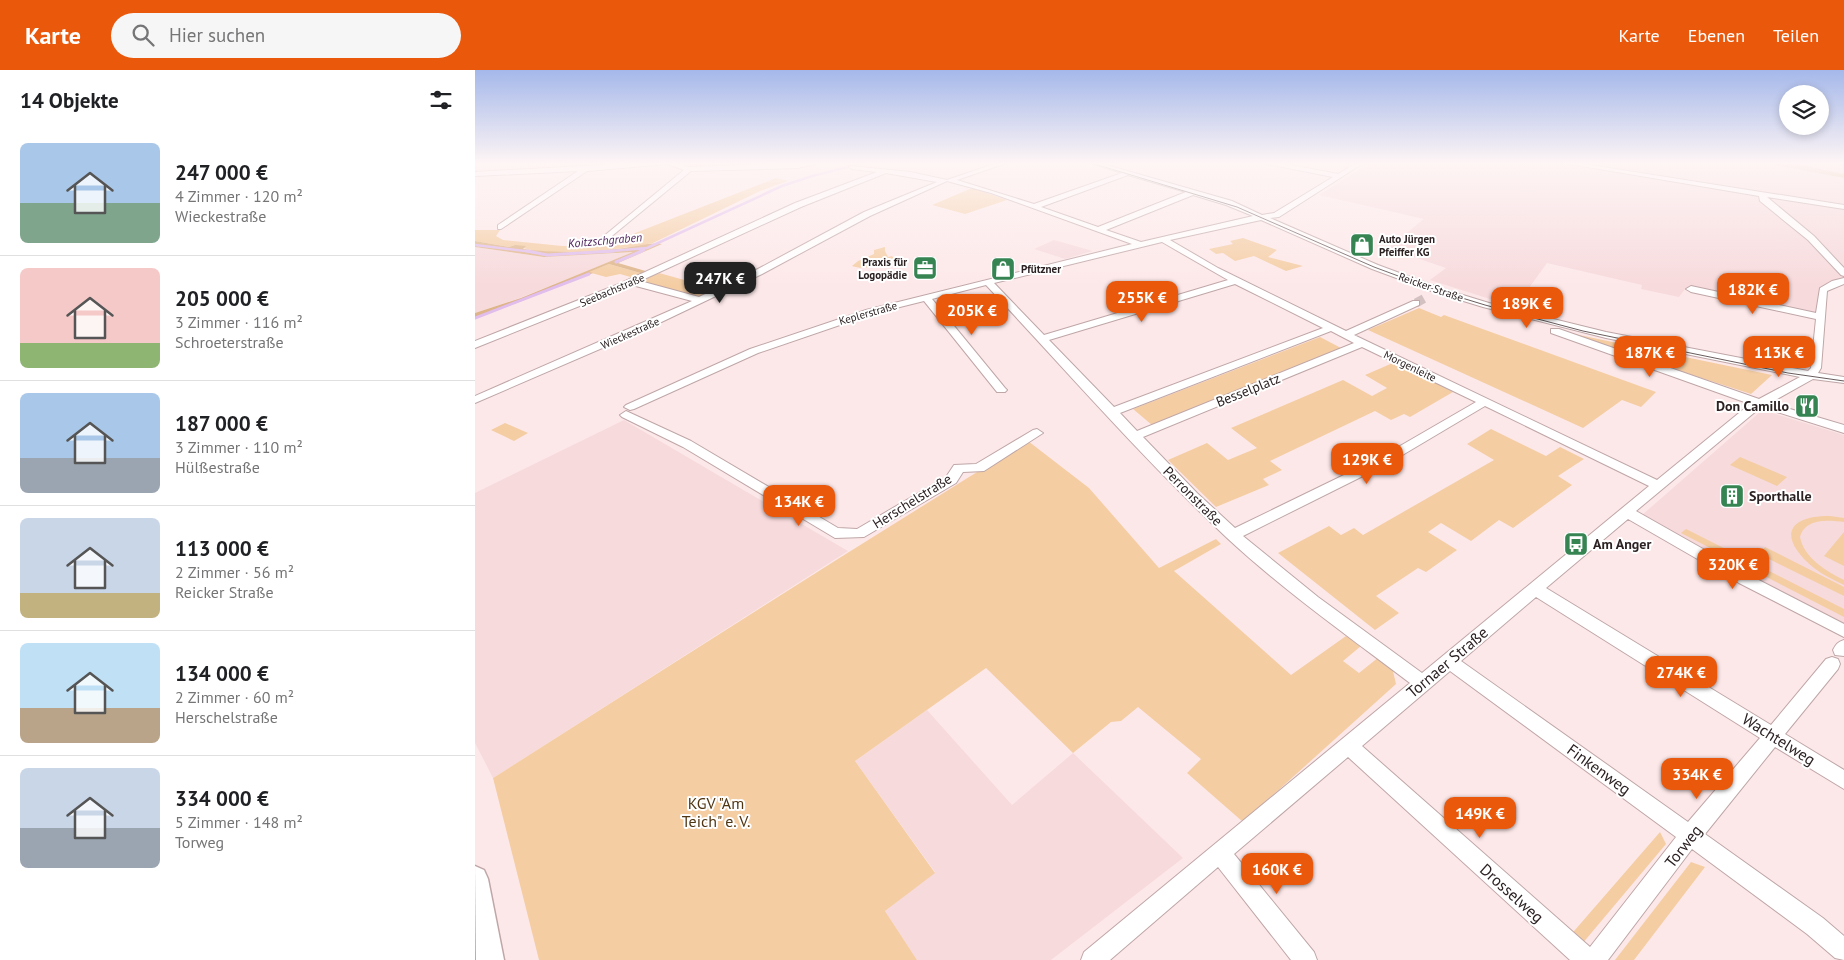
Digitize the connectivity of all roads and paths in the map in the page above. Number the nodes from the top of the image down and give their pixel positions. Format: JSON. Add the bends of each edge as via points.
{"nodes":[{"id":1,"x":535,"y":204,"type":"edge"},
{"id":2,"x":648,"y":204,"type":"edge"},
{"id":3,"x":804,"y":204,"type":"edge"},
{"id":4,"x":892,"y":204,"type":"edge"},
{"id":5,"x":1023,"y":204,"type":"edge"},
{"id":6,"x":1043,"y":204,"type":"edge"},
{"id":7,"x":1164,"y":204,"type":"edge"},
{"id":8,"x":1224,"y":204,"type":"edge"},
{"id":9,"x":1297,"y":204,"type":"edge"},
{"id":10,"x":1770,"y":204,"type":"edge"},
{"id":11,"x":1822,"y":204,"type":"edge"},
{"id":12,"x":1033,"y":207,"type":"junction"},
{"id":13,"x":1844,"y":207,"type":"edge"},
{"id":14,"x":1264,"y":218,"type":"junction"},
{"id":15,"x":501,"y":227,"type":"dead end"},
{"id":16,"x":1098,"y":230,"type":"junction"},
{"id":17,"x":607,"y":238,"type":"dead end"},
{"id":18,"x":1164,"y":240,"type":"junction"},
{"id":19,"x":1141,"y":245,"type":"junction"},
{"id":20,"x":1844,"y":273,"type":"edge"},
{"id":21,"x":1235,"y":281,"type":"junction"},
{"id":22,"x":1844,"y":281,"type":"edge"},
{"id":23,"x":633,"y":282,"type":"junction"},
{"id":24,"x":988,"y":282,"type":"junction"},
{"id":25,"x":1691,"y":289,"type":"dead end"},
{"id":26,"x":1437,"y":290,"type":"junction"},
{"id":27,"x":925,"y":297,"type":"junction"},
{"id":28,"x":700,"y":300,"type":"junction"},
{"id":29,"x":1819,"y":317,"type":"junction"},
{"id":30,"x":1551,"y":326,"type":"junction"},
{"id":31,"x":1331,"y":328,"type":"junction"},
{"id":32,"x":1346,"y":335,"type":"junction"},
{"id":33,"x":1041,"y":339,"type":"junction"},
{"id":34,"x":1362,"y":343,"type":"junction"},
{"id":35,"x":475,"y":345,"type":"edge"},
{"id":36,"x":1810,"y":376,"type":"junction"},
{"id":37,"x":1844,"y":380,"type":"edge"},
{"id":38,"x":1001,"y":390,"type":"dead end"},
{"id":39,"x":475,"y":400,"type":"edge"},
{"id":40,"x":1484,"y":402,"type":"junction"},
{"id":41,"x":1759,"y":403,"type":"junction"},
{"id":42,"x":628,"y":411,"type":"joint"},
{"id":43,"x":1112,"y":412,"type":"junction"},
{"id":44,"x":1844,"y":429,"type":"edge"},
{"id":45,"x":1037,"y":433,"type":"dead end"},
{"id":46,"x":1135,"y":436,"type":"junction"},
{"id":47,"x":1660,"y":486,"type":"junction"},
{"id":48,"x":1627,"y":512,"type":"junction"},
{"id":49,"x":1233,"y":535,"type":"junction"},
{"id":50,"x":1535,"y":589,"type":"junction"},
{"id":51,"x":1844,"y":632,"type":"edge"},
{"id":52,"x":1839,"y":653,"type":"edge"},
{"id":53,"x":1449,"y":660,"type":"junction"},
{"id":54,"x":1423,"y":683,"type":"junction"},
{"id":55,"x":1774,"y":736,"type":"junction"},
{"id":56,"x":1349,"y":746,"type":"junction"},
{"id":57,"x":1844,"y":780,"type":"edge"},
{"id":58,"x":1690,"y":836,"type":"junction"},
{"id":59,"x":1220,"y":853,"type":"junction"},
{"id":60,"x":475,"y":879,"type":"edge"},
{"id":61,"x":1843,"y":950,"type":"edge"},
{"id":62,"x":490,"y":960,"type":"edge"},
{"id":63,"x":1092,"y":960,"type":"edge"},
{"id":64,"x":1306,"y":960,"type":"edge"},
{"id":65,"x":1587,"y":960,"type":"edge"},
{"id":66,"x":1594,"y":960,"type":"edge"}],
"edges":[{"from":1,"to":15,"type":"street"},
{"from":2,"to":17,"type":"street"},
{"from":3,"to":23,"type":"street","name":"Seebachstraße"},
{"from":4,"to":28,"type":"street","name":"Wieckestraße"},
{"from":5,"to":12,"type":"street"},
{"from":6,"to":12,"type":"street"},
{"from":7,"to":16,"type":"street"},
{"from":8,"to":14,"type":"street","name":"Reicker Straße"},
{"from":9,"to":14,"type":"street","name":"Keplerstraße","via":[[1282,213]]},
{"from":10,"to":20,"type":"street","via":[[1811,238]]},
{"from":11,"to":13,"type":"street"},
{"from":12,"to":16,"type":"street"},
{"from":14,"to":18,"type":"street","name":"Keplerstraße"},
{"from":14,"to":26,"type":"street","name":"Reicker Straße","via":[[1375,267]]},
{"from":16,"to":19,"type":"street"},
{"from":18,"to":19,"type":"street","name":"Keplerstraße"},
{"from":18,"to":21,"type":"street","name":"Morgenleite"},
{"from":19,"to":24,"type":"street","name":"Keplerstraße"},
{"from":21,"to":31,"type":"street","name":"Morgenleite"},
{"from":21,"to":33,"type":"street"},
{"from":22,"to":29,"type":"street","via":[[1823,290]]},
{"from":23,"to":28,"type":"street"},
{"from":23,"to":35,"type":"street","name":"Seebachstraße"},
{"from":24,"to":27,"type":"street","name":"Keplerstraße"},
{"from":24,"to":33,"type":"street","name":"Perronstraße"},
{"from":25,"to":29,"type":"street"},
{"from":26,"to":30,"type":"street","name":"Reicker Straße"},
{"from":26,"to":32,"type":"street"},
{"from":27,"to":38,"type":"street"},
{"from":27,"to":42,"type":"street","name":"Keplerstraße","via":[[832,323],[754,351]]},
{"from":28,"to":39,"type":"street","name":"Wieckestraße"},
{"from":29,"to":36,"type":"street","via":[[1816,368]]},
{"from":30,"to":36,"type":"street"},
{"from":30,"to":41,"type":"street"},
{"from":31,"to":32,"type":"street","name":"Morgenleite"},
{"from":31,"to":43,"type":"street","name":"Besselplatz"},
{"from":32,"to":34,"type":"street","name":"Morgenleite"},
{"from":33,"to":43,"type":"street","name":"Perronstraße"},
{"from":34,"to":40,"type":"street","name":"Morgenleite"},
{"from":34,"to":46,"type":"street","name":"Besselplatz"},
{"from":36,"to":37,"type":"street"},
{"from":36,"to":41,"type":"street","name":"Tornaer Straße"},
{"from":40,"to":47,"type":"street","name":"Morgenleite"},
{"from":40,"to":49,"type":"street","via":[[1385,460]]},
{"from":41,"to":44,"type":"street"},
{"from":41,"to":47,"type":"street","name":"Tornaer Straße"},
{"from":42,"to":45,"type":"street","name":"Herschelstraße","via":[[835,533],[859,534],[951,480],[959,468],[979,468]]},
{"from":43,"to":46,"type":"street","name":"Perronstraße"},
{"from":46,"to":49,"type":"street","name":"Perronstraße"},
{"from":47,"to":48,"type":"street","name":"Tornaer Straße"},
{"from":48,"to":50,"type":"street","name":"Tornaer Straße"},
{"from":48,"to":51,"type":"street"},
{"from":49,"to":54,"type":"street","name":"Perronstraße","via":[[1313,601]]},
{"from":50,"to":53,"type":"street","name":"Tornaer Straße"},
{"from":50,"to":55,"type":"street","name":"Wachtelweg"},
{"from":52,"to":55,"type":"street","name":"Torweg"},
{"from":53,"to":54,"type":"street","name":"Tornaer Straße"},
{"from":53,"to":58,"type":"street","name":"Finkenweg"},
{"from":54,"to":56,"type":"street","name":"Tornaer Straße"},
{"from":55,"to":57,"type":"street","name":"Wachtelweg"},
{"from":55,"to":58,"type":"street","name":"Torweg"},
{"from":56,"to":59,"type":"street","name":"Tornaer Straße"},
{"from":56,"to":65,"type":"street","name":"Drosselweg"},
{"from":58,"to":61,"type":"street","name":"Finkenweg","via":[[1815,926]]},
{"from":58,"to":66,"type":"street","name":"Torweg"},
{"from":59,"to":63,"type":"street","name":"Tornaer Straße"},
{"from":59,"to":64,"type":"street"},
{"from":60,"to":62,"type":"main road"}]}
